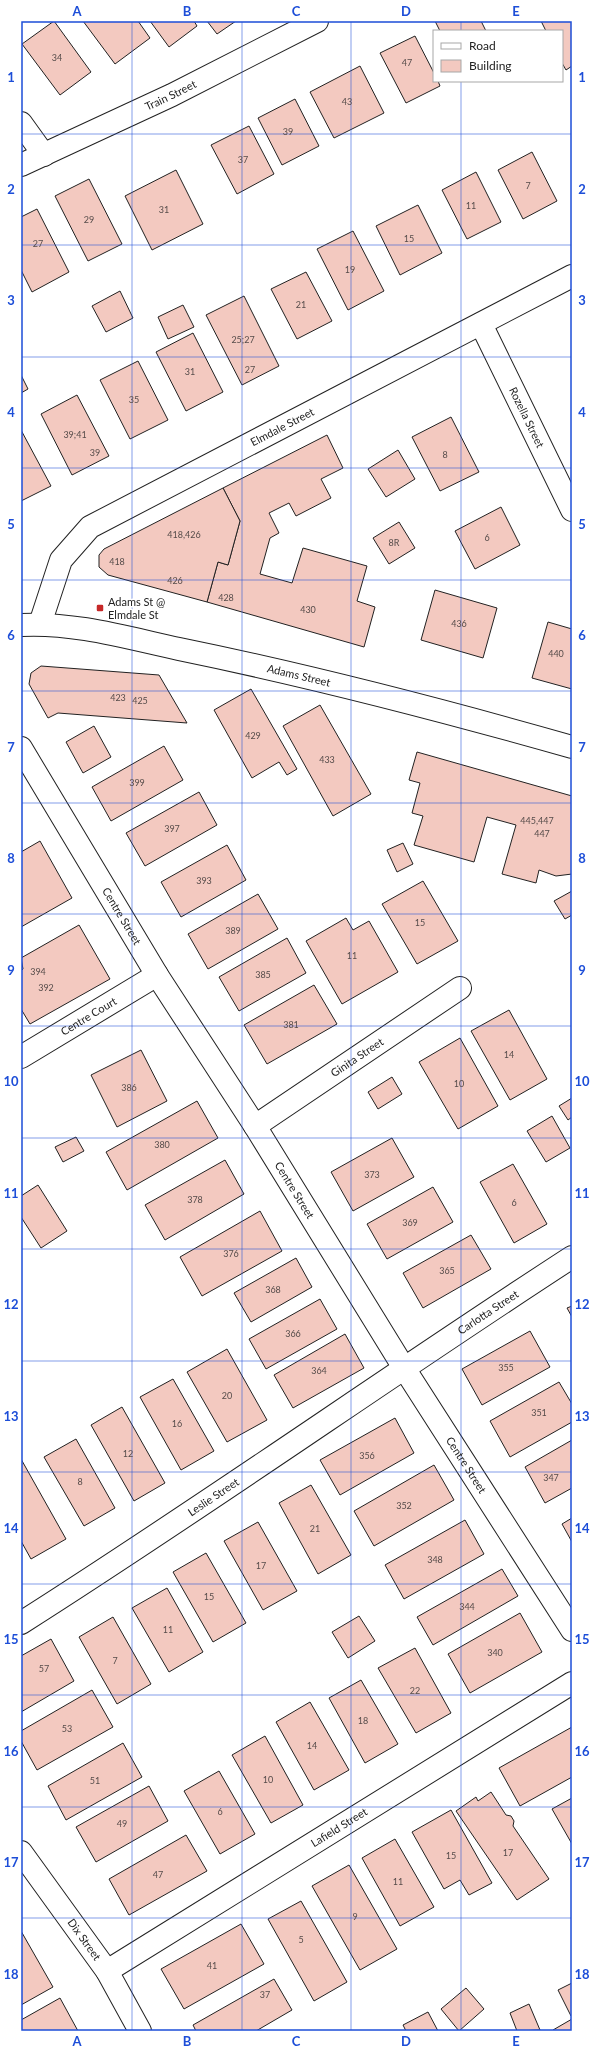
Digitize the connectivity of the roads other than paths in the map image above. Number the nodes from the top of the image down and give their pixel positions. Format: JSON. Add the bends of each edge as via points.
{"nodes":[{"id":1,"x":308,"y":23,"type":"edge"},
{"id":2,"x":21,"y":123,"type":"edge"},
{"id":3,"x":44,"y":154,"type":"junction"},
{"id":4,"x":21,"y":165,"type":"edge"},
{"id":5,"x":572,"y":276,"type":"edge"},
{"id":6,"x":481,"y":324,"type":"junction"},
{"id":7,"x":572,"y":510,"type":"edge"},
{"id":8,"x":30,"y":624,"type":"edge"},
{"id":9,"x":572,"y":747,"type":"edge"},
{"id":10,"x":21,"y":748,"type":"edge"},
{"id":11,"x":157,"y":975,"type":"junction"},
{"id":12,"x":460,"y":988,"type":"dead end"},
{"id":13,"x":21,"y":1057,"type":"edge"},
{"id":14,"x":255,"y":1126,"type":"junction"},
{"id":15,"x":572,"y":1257,"type":"edge"},
{"id":16,"x":404,"y":1368,"type":"junction"},
{"id":17,"x":21,"y":1623,"type":"edge"},
{"id":18,"x":572,"y":1630,"type":"edge"},
{"id":19,"x":572,"y":1683,"type":"edge"},
{"id":20,"x":21,"y":1852,"type":"edge"},
{"id":21,"x":107,"y":1971,"type":"junction"},
{"id":22,"x":140,"y":2031,"type":"edge"}],
"edges":[{"from":1,"to":3,"type":"street","name":"Train Street","via":[[172,96]]},
{"from":2,"to":3,"type":"street"},
{"from":3,"to":4,"type":"street","name":"Train Street"},
{"from":5,"to":6,"type":"street","name":"Elmdale Street"},
{"from":6,"to":7,"type":"street","name":"Rozella Street"},
{"from":6,"to":8,"type":"street","name":"Elmdale Street","via":[[90,527],[61,560]]},
{"from":8,"to":9,"type":"street","name":"Adams Street","via":[[96,632],[243,662],[436,708]]},
{"from":10,"to":11,"type":"street","name":"Centre Street"},
{"from":11,"to":13,"type":"street","name":"Centre Court"},
{"from":11,"to":14,"type":"street","name":"Centre Street"},
{"from":12,"to":14,"type":"street","name":"Ginita Street"},
{"from":14,"to":16,"type":"street","name":"Centre Street"},
{"from":15,"to":16,"type":"street","name":"Carlotta Street"},
{"from":16,"to":17,"type":"street","name":"Leslie Street","via":[[124,1558]]},
{"from":16,"to":18,"type":"street","name":"Centre Street"},
{"from":19,"to":21,"type":"street","name":"Lafield Street"},
{"from":20,"to":21,"type":"street","name":"Dix Street"},
{"from":21,"to":22,"type":"street","name":"Dix Street"}]}
